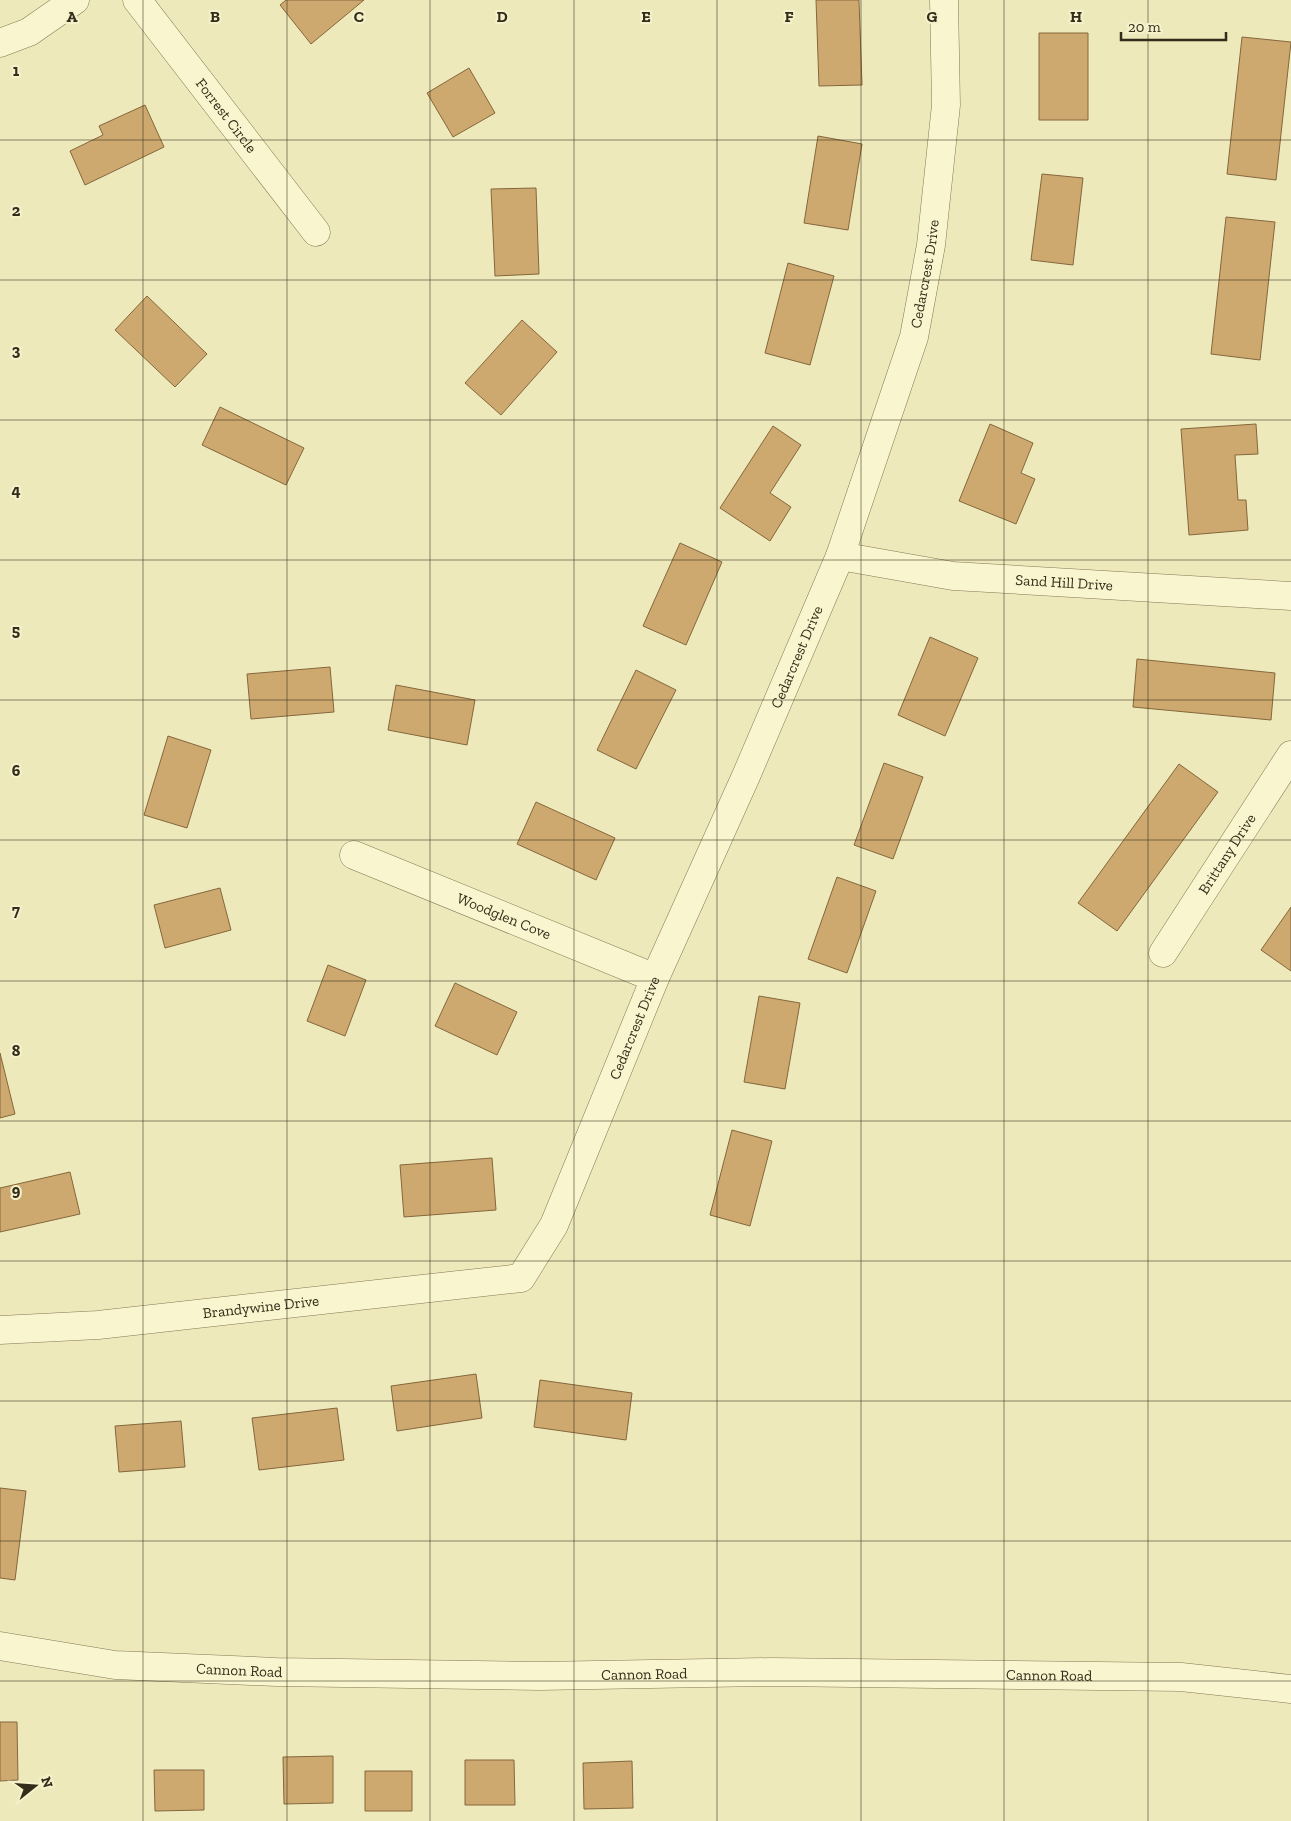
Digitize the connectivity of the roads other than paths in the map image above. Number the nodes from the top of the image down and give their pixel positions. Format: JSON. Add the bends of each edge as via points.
{"nodes":[{"id":1,"x":75,"y":0,"type":"edge"},
{"id":2,"x":137,"y":0,"type":"edge"},
{"id":3,"x":944,"y":0,"type":"edge"},
{"id":4,"x":0,"y":43,"type":"edge"},
{"id":5,"x":316,"y":232,"type":"dead end"},
{"id":6,"x":840,"y":556,"type":"junction"},
{"id":7,"x":1291,"y":596,"type":"edge"},
{"id":8,"x":1291,"y":755,"type":"edge"},
{"id":9,"x":354,"y":855,"type":"dead end"},
{"id":10,"x":1163,"y":953,"type":"dead end"},
{"id":11,"x":655,"y":978,"type":"junction"},
{"id":12,"x":522,"y":1278,"type":"joint"},
{"id":13,"x":0,"y":1330,"type":"edge"},
{"id":14,"x":0,"y":1646,"type":"edge"},
{"id":15,"x":1291,"y":1688,"type":"edge"}],
"edges":[{"from":1,"to":4,"type":"street","via":[[29,32]]},
{"from":2,"to":5,"type":"street","name":"Forrest Circle"},
{"from":3,"to":6,"type":"street","name":"Cedarcrest Drive","via":[[946,105],[931,245],[914,337]]},
{"from":6,"to":7,"type":"street","name":"Sand Hill Drive","via":[[953,576]]},
{"from":6,"to":11,"type":"street","name":"Cedarcrest Drive"},
{"from":8,"to":10,"type":"street","name":"Brittany Drive"},
{"from":9,"to":11,"type":"street","name":"Woodglen Cove"},
{"from":11,"to":12,"type":"street","name":"Cedarcrest Drive","via":[[554,1225]]},
{"from":12,"to":13,"type":"street","name":"Brandywine Drive","via":[[98,1325]]},
{"from":14,"to":15,"type":"street","name":"Cannon Road","via":[[115,1665],[276,1672],[539,1676],[771,1672],[1182,1678]]}]}
